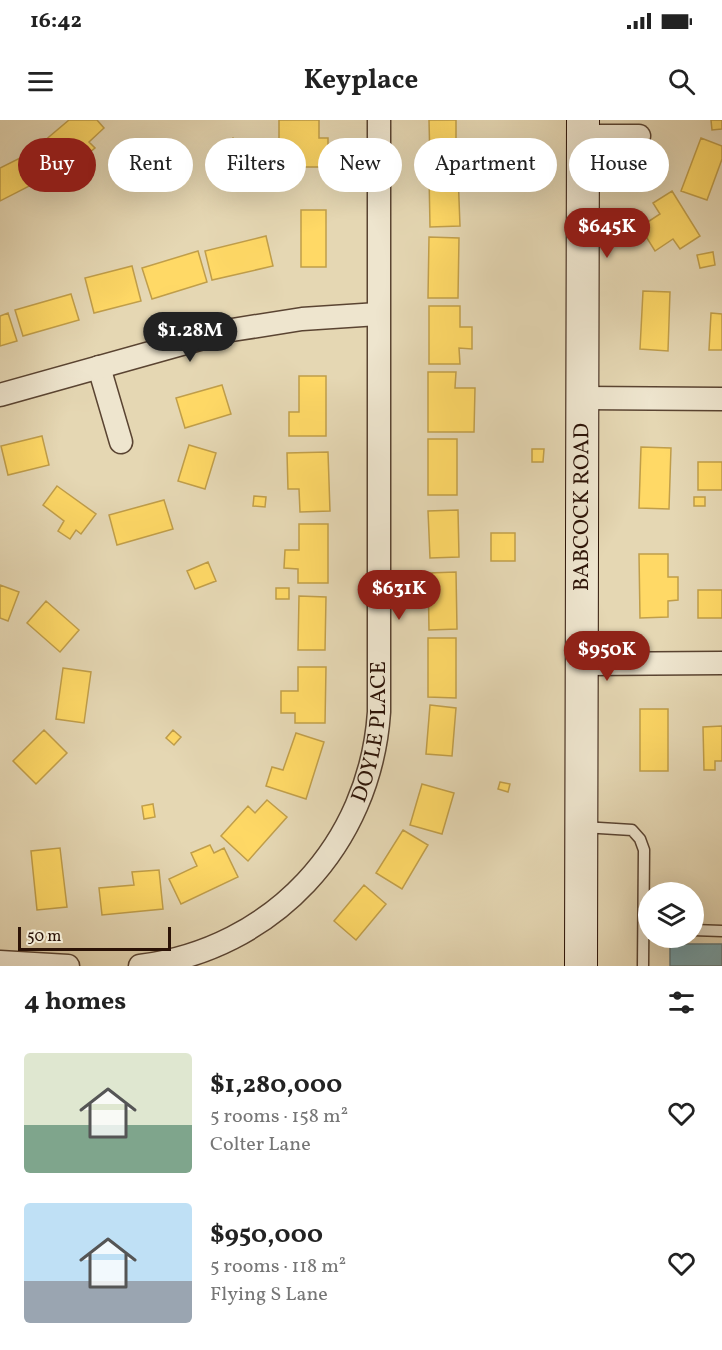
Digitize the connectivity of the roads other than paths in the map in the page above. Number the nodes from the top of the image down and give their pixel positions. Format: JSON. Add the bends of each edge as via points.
{"nodes":[{"id":1,"x":379,"y":120,"type":"edge"},
{"id":2,"x":583,"y":128,"type":"edge"},
{"id":3,"x":639,"y":136,"type":"dead end"},
{"id":4,"x":378,"y":314,"type":"junction"},
{"id":5,"x":99,"y":367,"type":"junction"},
{"id":6,"x":0,"y":395,"type":"edge"},
{"id":7,"x":582,"y":398,"type":"junction"},
{"id":8,"x":722,"y":399,"type":"edge"},
{"id":9,"x":121,"y":442,"type":"dead end"},
{"id":10,"x":722,"y":663,"type":"edge"},
{"id":11,"x":582,"y":664,"type":"junction"},
{"id":12,"x":582,"y":827,"type":"junction"},
{"id":13,"x":645,"y":882,"type":"edge"},
{"id":14,"x":704,"y":930,"type":"edge"},
{"id":15,"x":722,"y":931,"type":"edge"},
{"id":16,"x":644,"y":948,"type":"edge"},
{"id":17,"x":0,"y":962,"type":"edge"},
{"id":18,"x":68,"y":966,"type":"edge"},
{"id":19,"x":140,"y":966,"type":"edge"},
{"id":20,"x":581,"y":966,"type":"edge"},
{"id":21,"x":643,"y":966,"type":"edge"}],
"edges":[{"from":1,"to":4,"type":"street","name":"DOYLE PLACE"},
{"from":2,"to":3,"type":"street"},
{"from":2,"to":7,"type":"street","name":"BABCOCK ROAD"},
{"from":4,"to":5,"type":"street","via":[[263,324]]},
{"from":4,"to":19,"type":"street","name":"DOYLE PLACE","via":[[379,712],[377,742],[366,785],[330,852],[304,885],[275,910],[243,934],[206,951]]},
{"from":5,"to":6,"type":"street"},
{"from":5,"to":9,"type":"street"},
{"from":7,"to":8,"type":"street"},
{"from":7,"to":11,"type":"street","name":"BABCOCK ROAD"},
{"from":10,"to":11,"type":"street"},
{"from":11,"to":12,"type":"street","name":"BABCOCK ROAD"},
{"from":12,"to":13,"type":"lane","via":[[632,830],[644,850]]},
{"from":12,"to":20,"type":"street","name":"BABCOCK ROAD"},
{"from":14,"to":15,"type":"lane"},
{"from":16,"to":21,"type":"lane"},
{"from":17,"to":18,"type":"street"}]}
